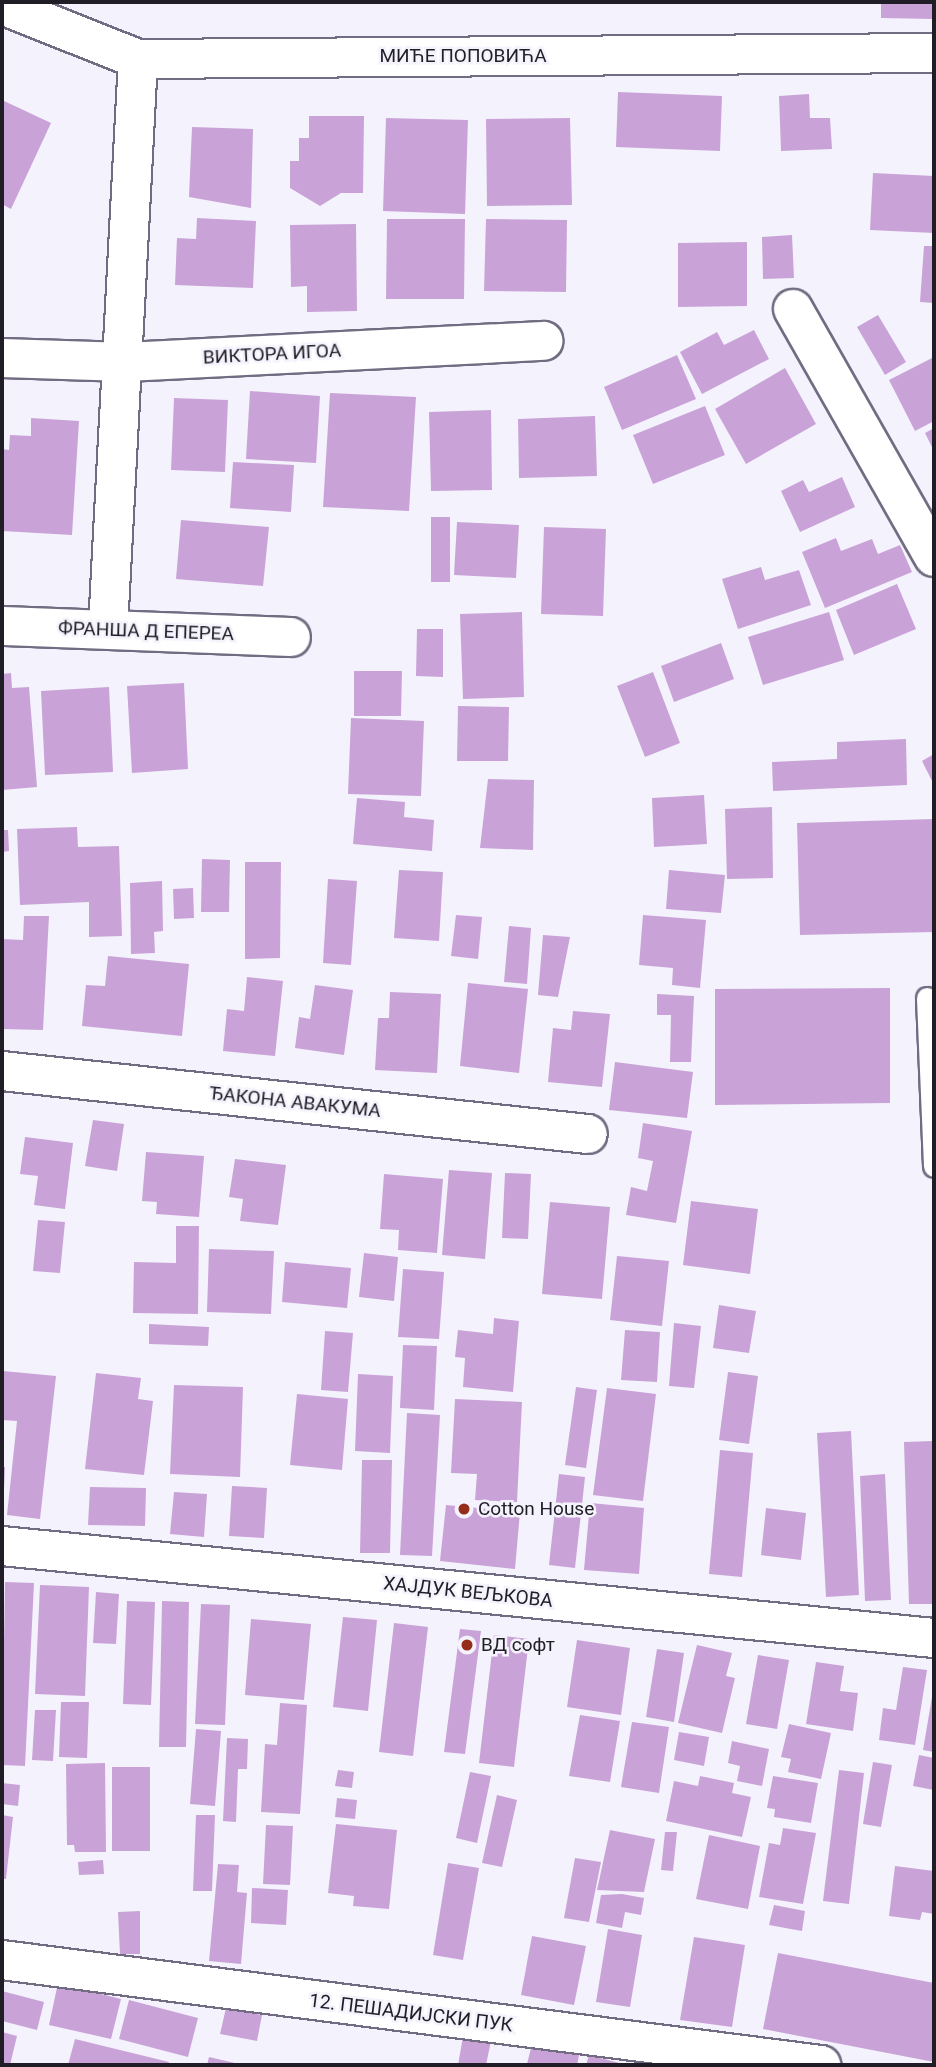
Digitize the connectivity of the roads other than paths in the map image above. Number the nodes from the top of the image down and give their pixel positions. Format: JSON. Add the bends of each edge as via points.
{"nodes":[{"id":1,"x":2,"y":5,"type":"edge"},
{"id":2,"x":934,"y":53,"type":"edge"},
{"id":3,"x":138,"y":59,"type":"junction"},
{"id":4,"x":793,"y":309,"type":"dead end"},
{"id":5,"x":543,"y":341,"type":"dead end"},
{"id":6,"x":2,"y":358,"type":"edge"},
{"id":7,"x":126,"y":362,"type":"junction"},
{"id":8,"x":934,"y":557,"type":"edge"},
{"id":9,"x":2,"y":626,"type":"edge"},
{"id":10,"x":108,"y":628,"type":"junction"},
{"id":11,"x":290,"y":637,"type":"dead end"},
{"id":12,"x":927,"y":998,"type":"dead end"},
{"id":13,"x":2,"y":1070,"type":"edge"},
{"id":14,"x":588,"y":1134,"type":"dead end"},
{"id":15,"x":934,"y":1166,"type":"edge"},
{"id":16,"x":2,"y":1546,"type":"edge"},
{"id":17,"x":934,"y":1638,"type":"edge"},
{"id":18,"x":2,"y":1960,"type":"edge"},
{"id":19,"x":821,"y":2065,"type":"edge"}],
"edges":[{"from":1,"to":3,"type":"street","name":"МИЋЕ ПОПОВИЋА"},
{"from":2,"to":3,"type":"street","name":"МИЋЕ ПОПОВИЋА"},
{"from":3,"to":7,"type":"street"},
{"from":4,"to":8,"type":"street"},
{"from":5,"to":7,"type":"street","name":"ВИКТОРА ИГОА"},
{"from":6,"to":7,"type":"street","name":"ВИКТОРА ИГОА"},
{"from":7,"to":10,"type":"street"},
{"from":9,"to":10,"type":"street","name":"ФРАНША Д ЕПЕРЕА"},
{"from":10,"to":11,"type":"street","name":"ФРАНША Д ЕПЕРЕА"},
{"from":12,"to":15,"type":"lane"},
{"from":13,"to":14,"type":"street","name":"ЂАКОНА АВАКУМА"},
{"from":16,"to":17,"type":"street","name":"ХАЈДУК ВЕЉКОВА"},
{"from":18,"to":19,"type":"street","name":"12. ПЕШАДИЈСКИ ПУК"}]}
